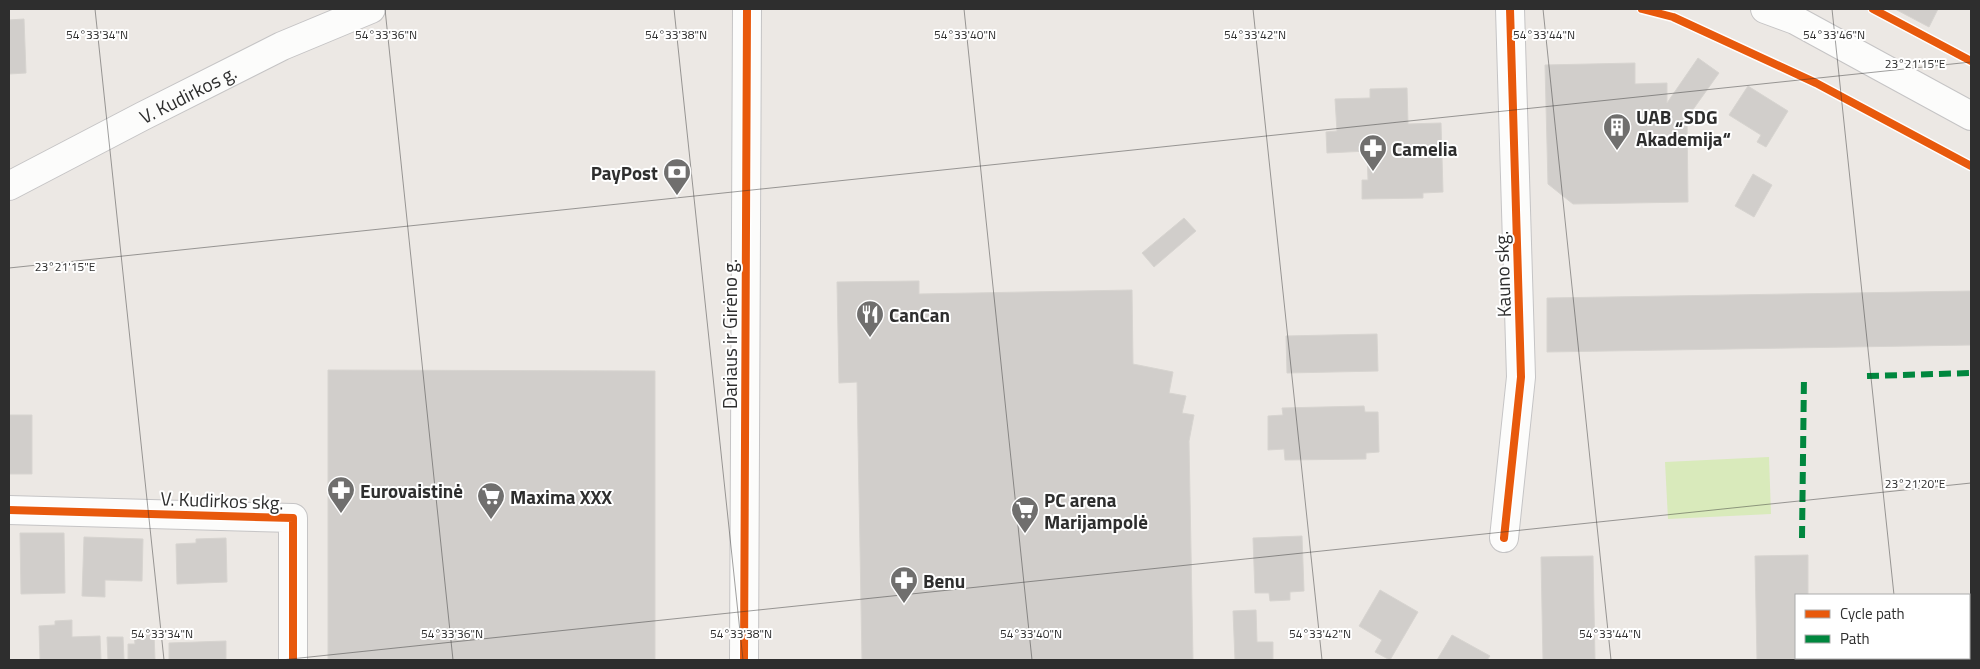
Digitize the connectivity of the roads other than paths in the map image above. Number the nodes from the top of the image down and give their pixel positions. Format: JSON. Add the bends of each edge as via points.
{"nodes":[{"id":1,"x":370,"y":9,"type":"edge"},
{"id":2,"x":747,"y":9,"type":"edge"},
{"id":3,"x":1510,"y":9,"type":"edge"},
{"id":4,"x":1765,"y":9,"type":"edge"},
{"id":5,"x":1971,"y":116,"type":"edge"},
{"id":6,"x":9,"y":186,"type":"edge"},
{"id":7,"x":9,"y":510,"type":"edge"},
{"id":8,"x":1504,"y":538,"type":"dead end"},
{"id":9,"x":293,"y":660,"type":"edge"},
{"id":10,"x":744,"y":660,"type":"edge"}],
"edges":[{"from":1,"to":6,"type":"street","name":"V. Kudirkos g.","via":[[282,46]]},
{"from":2,"to":10,"type":"street","name":"Dariaus ir Girėno g."},
{"from":3,"to":8,"type":"street","name":"Kauno skg.","via":[[1521,377]]},
{"from":4,"to":5,"type":"street","via":[[1794,20]]},
{"from":7,"to":9,"type":"street","name":"V. Kudirkos skg.","via":[[293,518]]}]}
